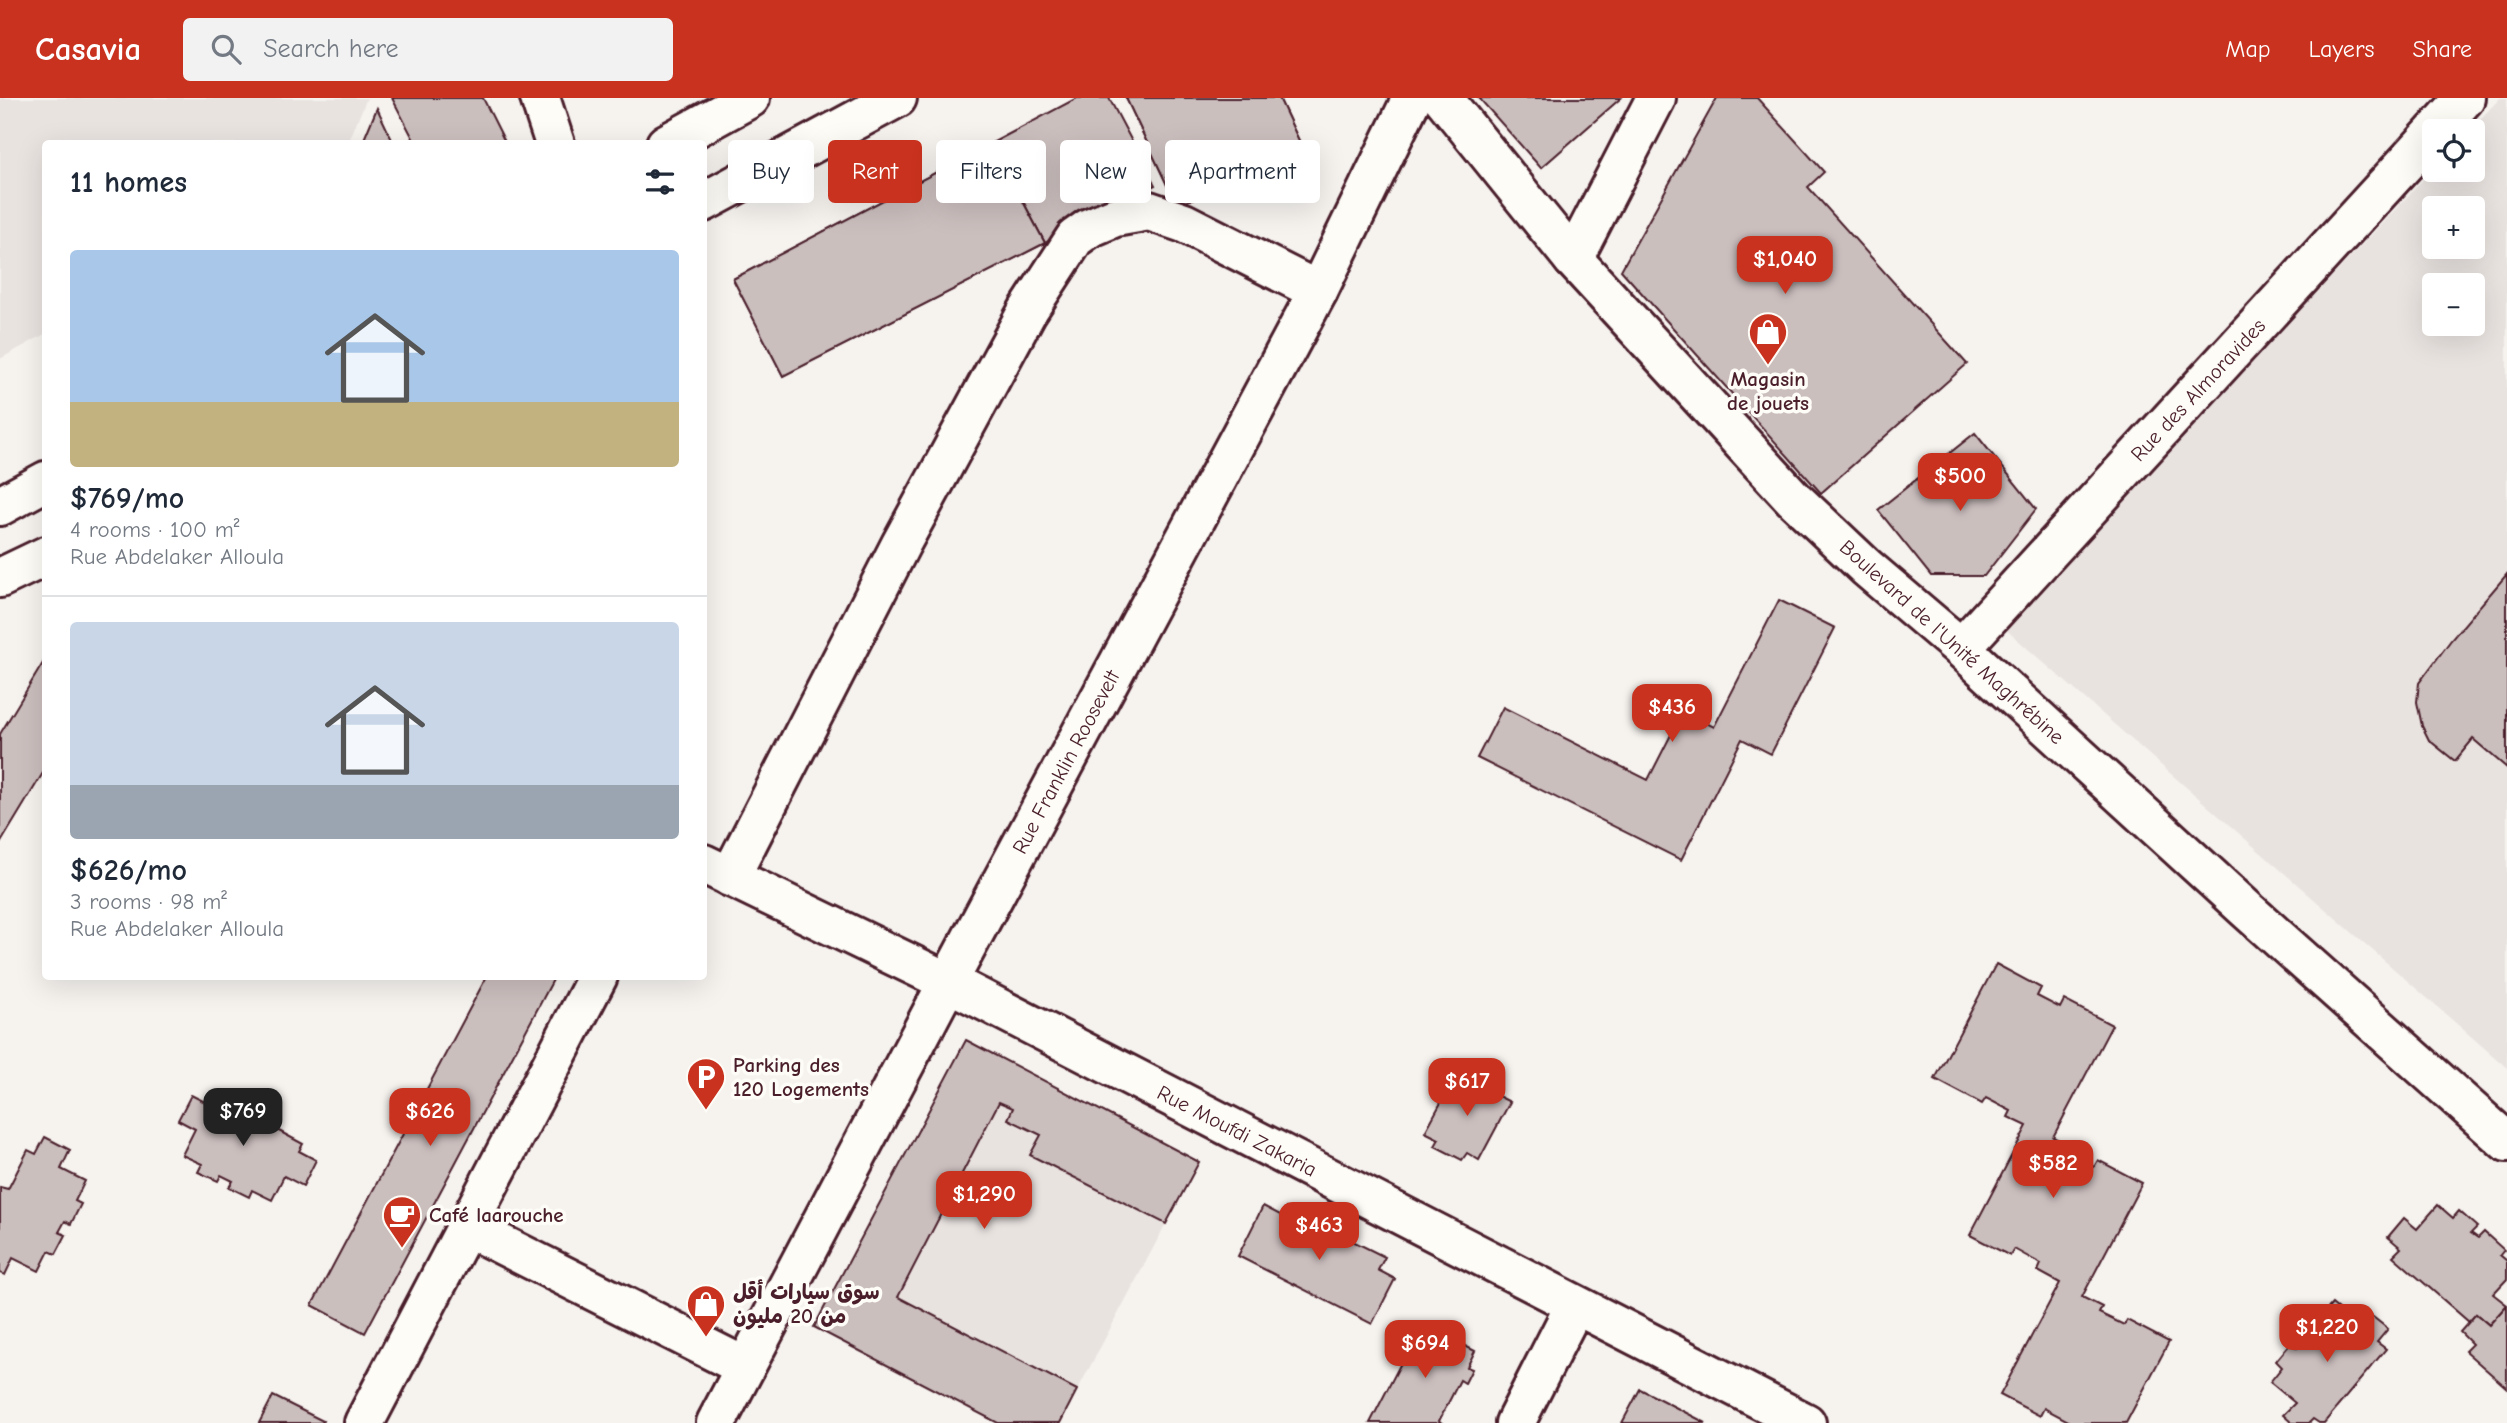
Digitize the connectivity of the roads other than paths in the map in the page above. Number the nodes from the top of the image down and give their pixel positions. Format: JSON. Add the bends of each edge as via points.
{"nodes":[{"id":1,"x":540,"y":98,"type":"edge"},
{"id":2,"x":750,"y":98,"type":"edge"},
{"id":3,"x":897,"y":98,"type":"edge"},
{"id":4,"x":1412,"y":98,"type":"edge"},
{"id":5,"x":1443,"y":98,"type":"edge"},
{"id":6,"x":1656,"y":98,"type":"edge"},
{"id":7,"x":2465,"y":98,"type":"edge"},
{"id":8,"x":2446,"y":119,"type":"edge"},
{"id":9,"x":554,"y":140,"type":"edge"},
{"id":10,"x":673,"y":140,"type":"edge"},
{"id":11,"x":2422,"y":146,"type":"edge"},
{"id":12,"x":707,"y":200,"type":"edge"},
{"id":13,"x":1573,"y":259,"type":"junction"},
{"id":14,"x":1318,"y":291,"type":"junction"},
{"id":15,"x":42,"y":483,"type":"edge"},
{"id":16,"x":0,"y":506,"type":"edge"},
{"id":17,"x":42,"y":558,"type":"edge"},
{"id":18,"x":0,"y":578,"type":"edge"},
{"id":19,"x":1961,"y":648,"type":"junction"},
{"id":20,"x":717,"y":871,"type":"edge"},
{"id":21,"x":596,"y":980,"type":"edge"},
{"id":22,"x":948,"y":982,"type":"junction"},
{"id":23,"x":2507,"y":1142,"type":"edge"},
{"id":24,"x":467,"y":1227,"type":"junction"},
{"id":25,"x":1575,"y":1305,"type":"junction"},
{"id":26,"x":745,"y":1367,"type":"junction"},
{"id":27,"x":364,"y":1423,"type":"edge"},
{"id":28,"x":716,"y":1423,"type":"edge"},
{"id":29,"x":1515,"y":1423,"type":"edge"},
{"id":30,"x":1805,"y":1423,"type":"edge"}],
"edges":[{"from":1,"to":9,"type":"street"},
{"from":2,"to":10,"type":"street"},
{"from":3,"to":12,"type":"street"},
{"from":4,"to":14,"type":"street","name":"Rue Franklin Roosevelt"},
{"from":5,"to":13,"type":"street","name":"Boulevard de l'Unité Maghrébine"},
{"from":6,"to":13,"type":"street"},
{"from":7,"to":8,"type":"street","name":"Rue des Almoravides"},
{"from":11,"to":19,"type":"street","name":"Rue des Almoravides"},
{"from":13,"to":19,"type":"street","name":"Boulevard de l'Unité Maghrébine","via":[[1793,498]]},
{"from":14,"to":20,"type":"street","via":[[1184,223],[1149,211],[1115,217],[1075,238],[1027,312]]},
{"from":14,"to":22,"type":"street","name":"Rue Franklin Roosevelt"},
{"from":15,"to":16,"type":"street"},
{"from":17,"to":18,"type":"street"},
{"from":19,"to":23,"type":"street","name":"Boulevard de l'Unité Maghrébine"},
{"from":20,"to":22,"type":"street","name":"Rue Moufdi Zakaria"},
{"from":21,"to":24,"type":"street"},
{"from":22,"to":25,"type":"street","name":"Rue Moufdi Zakaria"},
{"from":22,"to":26,"type":"street","name":"Rue Franklin Roosevelt"},
{"from":24,"to":26,"type":"street"},
{"from":24,"to":27,"type":"street"},
{"from":25,"to":29,"type":"street"},
{"from":25,"to":30,"type":"street","name":"Rue Moufdi Zakaria"},
{"from":26,"to":28,"type":"street","name":"Rue Franklin Roosevelt"}]}
